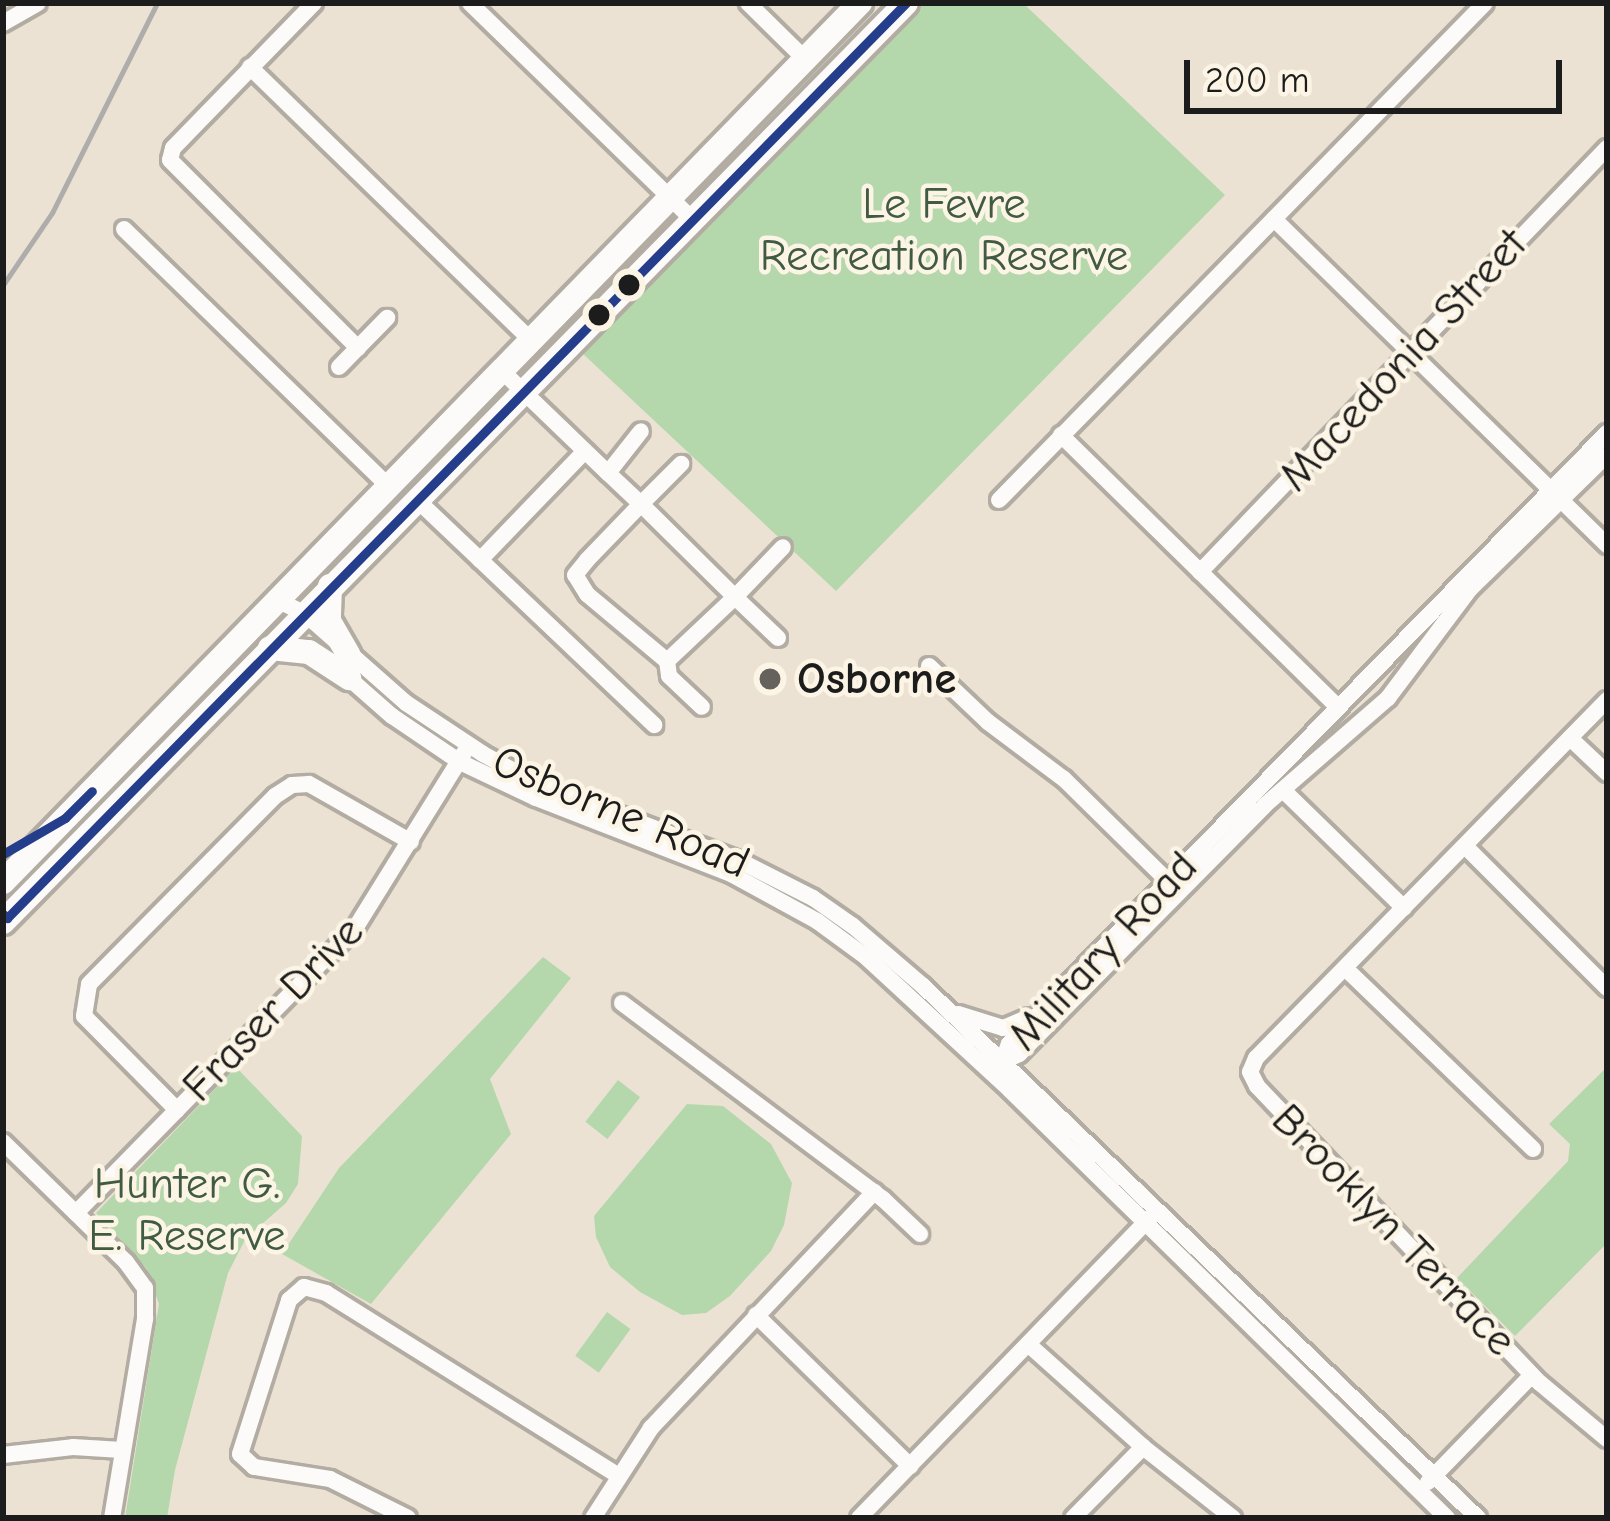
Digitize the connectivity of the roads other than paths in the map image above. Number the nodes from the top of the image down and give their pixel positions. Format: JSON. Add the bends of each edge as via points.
{"nodes":[{"id":1,"x":38,"y":3,"type":"edge"},
{"id":2,"x":314,"y":3,"type":"edge"},
{"id":3,"x":470,"y":3,"type":"edge"},
{"id":4,"x":748,"y":3,"type":"edge"},
{"id":5,"x":860,"y":3,"type":"edge"},
{"id":6,"x":907,"y":3,"type":"edge"},
{"id":7,"x":1485,"y":3,"type":"edge"},
{"id":8,"x":3,"y":23,"type":"edge"},
{"id":9,"x":805,"y":59,"type":"junction"},
{"id":10,"x":250,"y":67,"type":"junction"},
{"id":11,"x":1607,"y":148,"type":"edge"},
{"id":12,"x":670,"y":199,"type":"junction"},
{"id":13,"x":1274,"y":219,"type":"junction"},
{"id":14,"x":694,"y":220,"type":"junction"},
{"id":15,"x":124,"y":229,"type":"dead end"},
{"id":16,"x":387,"y":318,"type":"dead end"},
{"id":17,"x":531,"y":340,"type":"junction"},
{"id":18,"x":358,"y":348,"type":"junction"},
{"id":19,"x":1410,"y":351,"type":"junction"},
{"id":20,"x":339,"y":367,"type":"dead end"},
{"id":21,"x":502,"y":371,"type":"junction"},
{"id":22,"x":524,"y":394,"type":"junction"},
{"id":23,"x":641,"y":431,"type":"dead end"},
{"id":24,"x":1607,"y":433,"type":"edge"},
{"id":25,"x":1061,"y":435,"type":"junction"},
{"id":26,"x":585,"y":451,"type":"junction"},
{"id":27,"x":1607,"y":455,"type":"edge"},
{"id":28,"x":682,"y":464,"type":"dead end"},
{"id":29,"x":608,"y":473,"type":"junction"},
{"id":30,"x":389,"y":487,"type":"junction"},
{"id":31,"x":1556,"y":494,"type":"junction"},
{"id":32,"x":416,"y":498,"type":"junction"},
{"id":33,"x":999,"y":500,"type":"dead end"},
{"id":34,"x":641,"y":505,"type":"junction"},
{"id":35,"x":1607,"y":544,"type":"edge"},
{"id":36,"x":783,"y":547,"type":"dead end"},
{"id":37,"x":480,"y":560,"type":"junction"},
{"id":38,"x":1200,"y":572,"type":"junction"},
{"id":39,"x":330,"y":586,"type":"junction"},
{"id":40,"x":735,"y":597,"type":"junction"},
{"id":41,"x":279,"y":601,"type":"junction"},
{"id":42,"x":298,"y":619,"type":"junction"},
{"id":43,"x":778,"y":638,"type":"dead end"},
{"id":44,"x":270,"y":648,"type":"junction"},
{"id":45,"x":667,"y":661,"type":"junction"},
{"id":46,"x":929,"y":666,"type":"dead end"},
{"id":47,"x":349,"y":667,"type":"junction"},
{"id":48,"x":1607,"y":700,"type":"edge"},
{"id":49,"x":1336,"y":705,"type":"junction"},
{"id":50,"x":702,"y":707,"type":"dead end"},
{"id":51,"x":654,"y":725,"type":"dead end"},
{"id":52,"x":1570,"y":739,"type":"junction"},
{"id":53,"x":464,"y":754,"type":"junction"},
{"id":54,"x":1607,"y":773,"type":"edge"},
{"id":55,"x":1283,"y":790,"type":"junction"},
{"id":56,"x":65,"y":818,"type":"junction"},
{"id":57,"x":411,"y":842,"type":"junction"},
{"id":58,"x":1465,"y":846,"type":"junction"},
{"id":59,"x":3,"y":854,"type":"edge"},
{"id":60,"x":1167,"y":880,"type":"junction"},
{"id":61,"x":3,"y":882,"type":"edge"},
{"id":62,"x":1182,"y":895,"type":"junction"},
{"id":63,"x":813,"y":898,"type":"junction"},
{"id":64,"x":784,"y":902,"type":"junction"},
{"id":65,"x":1404,"y":908,"type":"junction"},
{"id":66,"x":4,"y":918,"type":"edge"},
{"id":67,"x":817,"y":921,"type":"junction"},
{"id":68,"x":1346,"y":968,"type":"junction"},
{"id":69,"x":1607,"y":988,"type":"edge"},
{"id":70,"x":622,"y":1003,"type":"dead end"},
{"id":71,"x":946,"y":1009,"type":"junction"},
{"id":72,"x":1047,"y":1015,"type":"junction"},
{"id":73,"x":973,"y":1055,"type":"junction"},
{"id":74,"x":1002,"y":1062,"type":"junction"},
{"id":75,"x":1018,"y":1088,"type":"junction"},
{"id":76,"x":177,"y":1110,"type":"junction"},
{"id":77,"x":3,"y":1142,"type":"edge"},
{"id":78,"x":1533,"y":1149,"type":"dead end"},
{"id":79,"x":874,"y":1192,"type":"junction"},
{"id":80,"x":1159,"y":1210,"type":"junction"},
{"id":81,"x":76,"y":1213,"type":"junction"},
{"id":82,"x":1144,"y":1224,"type":"junction"},
{"id":83,"x":920,"y":1234,"type":"dead end"},
{"id":84,"x":756,"y":1315,"type":"junction"},
{"id":85,"x":1028,"y":1344,"type":"junction"},
{"id":86,"x":1532,"y":1375,"type":"junction"},
{"id":87,"x":1607,"y":1438,"type":"edge"},
{"id":88,"x":1143,"y":1447,"type":"junction"},
{"id":89,"x":122,"y":1450,"type":"junction"},
{"id":90,"x":3,"y":1455,"type":"edge"},
{"id":91,"x":910,"y":1466,"type":"junction"},
{"id":92,"x":617,"y":1475,"type":"junction"},
{"id":93,"x":1434,"y":1475,"type":"junction"},
{"id":94,"x":1419,"y":1491,"type":"junction"},
{"id":95,"x":112,"y":1518,"type":"edge"},
{"id":96,"x":408,"y":1518,"type":"edge"},
{"id":97,"x":593,"y":1518,"type":"edge"},
{"id":98,"x":859,"y":1518,"type":"edge"},
{"id":99,"x":1072,"y":1518,"type":"edge"},
{"id":100,"x":1233,"y":1518,"type":"edge"},
{"id":101,"x":1447,"y":1518,"type":"edge"},
{"id":102,"x":1478,"y":1518,"type":"edge"}],
"edges":[{"from":1,"to":8,"type":"street"},
{"from":2,"to":10,"type":"street"},
{"from":3,"to":12,"type":"street"},
{"from":4,"to":9,"type":"street"},
{"from":5,"to":9,"type":"highway"},
{"from":6,"to":14,"type":"highway"},
{"from":7,"to":13,"type":"street"},
{"from":9,"to":12,"type":"highway"},
{"from":10,"to":17,"type":"street"},
{"from":10,"to":18,"type":"street","via":[[170,160]]},
{"from":11,"to":19,"type":"street","name":"Macedonia Street"},
{"from":12,"to":14,"type":"street"},
{"from":12,"to":17,"type":"highway"},
{"from":13,"to":19,"type":"street"},
{"from":13,"to":25,"type":"street"},
{"from":14,"to":22,"type":"highway"},
{"from":15,"to":30,"type":"street"},
{"from":16,"to":18,"type":"street"},
{"from":17,"to":21,"type":"highway"},
{"from":18,"to":20,"type":"street"},
{"from":19,"to":31,"type":"street"},
{"from":19,"to":38,"type":"street","name":"Macedonia Street"},
{"from":21,"to":22,"type":"street"},
{"from":21,"to":30,"type":"highway"},
{"from":22,"to":26,"type":"street"},
{"from":22,"to":32,"type":"highway"},
{"from":23,"to":29,"type":"street"},
{"from":24,"to":31,"type":"street","name":"Military Road"},
{"from":25,"to":33,"type":"street"},
{"from":25,"to":38,"type":"street"},
{"from":26,"to":29,"type":"street"},
{"from":26,"to":37,"type":"street"},
{"from":27,"to":31,"type":"street","name":"Military Road"},
{"from":28,"to":34,"type":"street"},
{"from":29,"to":34,"type":"street"},
{"from":30,"to":41,"type":"highway"},
{"from":31,"to":35,"type":"street"},
{"from":31,"to":49,"type":"street","name":"Military Road"},
{"from":31,"to":55,"type":"street","name":"Military Road","via":[[1469,590],[1388,698]]},
{"from":32,"to":37,"type":"street"},
{"from":32,"to":39,"type":"highway"},
{"from":34,"to":40,"type":"street"},
{"from":34,"to":45,"type":"street","via":[[576,580]]},
{"from":36,"to":40,"type":"street"},
{"from":37,"to":51,"type":"street"},
{"from":38,"to":49,"type":"street"},
{"from":39,"to":42,"type":"highway"},
{"from":39,"to":47,"type":"highway","via":[[329,621]]},
{"from":40,"to":43,"type":"street"},
{"from":40,"to":45,"type":"street"},
{"from":41,"to":42,"type":"street","name":"Osborne Road"},
{"from":41,"to":56,"type":"highway"},
{"from":42,"to":44,"type":"highway"},
{"from":42,"to":47,"type":"street","name":"Osborne Road"},
{"from":44,"to":47,"type":"highway"},
{"from":44,"to":66,"type":"highway"},
{"from":45,"to":50,"type":"street","via":[[669,676]]},
{"from":46,"to":60,"type":"street","via":[[1064,779]]},
{"from":47,"to":53,"type":"street","name":"Osborne Road"},
{"from":48,"to":52,"type":"street","name":"Brooklyn Terrace"},
{"from":49,"to":60,"type":"street","name":"Military Road"},
{"from":52,"to":54,"type":"street"},
{"from":52,"to":58,"type":"street","name":"Brooklyn Terrace"},
{"from":53,"to":57,"type":"street","name":"Fraser Drive"},
{"from":53,"to":63,"type":"street","name":"Osborne Road","via":[[680,834]]},
{"from":53,"to":64,"type":"street","name":"Osborne Road","via":[[536,798],[674,849]]},
{"from":55,"to":62,"type":"street","name":"Military Road"},
{"from":55,"to":65,"type":"street"},
{"from":56,"to":59,"type":"highway"},
{"from":56,"to":61,"type":"highway"},
{"from":57,"to":76,"type":"street","name":"Fraser Drive","via":[[356,927]]},
{"from":57,"to":76,"type":"street","via":[[309,784],[292,785],[89,983],[84,1016]]},
{"from":58,"to":65,"type":"street","name":"Brooklyn Terrace"},
{"from":58,"to":69,"type":"street"},
{"from":60,"to":62,"type":"street"},
{"from":60,"to":72,"type":"street","name":"Military Road"},
{"from":62,"to":72,"type":"street","name":"Military Road"},
{"from":63,"to":64,"type":"street"},
{"from":63,"to":67,"type":"street"},
{"from":63,"to":71,"type":"street","name":"Osborne Road"},
{"from":64,"to":67,"type":"street","name":"Osborne Road"},
{"from":65,"to":68,"type":"street","name":"Brooklyn Terrace"},
{"from":67,"to":73,"type":"street","name":"Osborne Road"},
{"from":68,"to":78,"type":"street"},
{"from":68,"to":86,"type":"street","name":"Brooklyn Terrace","via":[[1256,1058],[1252,1079]]},
{"from":70,"to":79,"type":"street"},
{"from":71,"to":72,"type":"street","via":[[986,1027]]},
{"from":71,"to":74,"type":"street","name":"Osborne Road"},
{"from":72,"to":74,"type":"street","name":"Military Road","via":[[1019,1054]]},
{"from":72,"to":75,"type":"street"},
{"from":73,"to":74,"type":"street"},
{"from":73,"to":75,"type":"street","name":"Osborne Road"},
{"from":74,"to":75,"type":"street"},
{"from":75,"to":80,"type":"street","name":"Osborne Road"},
{"from":75,"to":82,"type":"street","name":"Osborne Road"},
{"from":76,"to":81,"type":"street","name":"Fraser Drive"},
{"from":77,"to":81,"type":"street"},
{"from":79,"to":83,"type":"street"},
{"from":79,"to":84,"type":"street"},
{"from":80,"to":82,"type":"street"},
{"from":80,"to":93,"type":"street","name":"Osborne Road"},
{"from":81,"to":89,"type":"street","via":[[145,1288]]},
{"from":82,"to":85,"type":"street"},
{"from":82,"to":94,"type":"street","name":"Osborne Road"},
{"from":84,"to":91,"type":"street"},
{"from":84,"to":92,"type":"street"},
{"from":85,"to":88,"type":"street"},
{"from":85,"to":91,"type":"street"},
{"from":86,"to":87,"type":"street","name":"Brooklyn Terrace"},
{"from":86,"to":93,"type":"street"},
{"from":88,"to":99,"type":"street"},
{"from":88,"to":100,"type":"street"},
{"from":89,"to":90,"type":"street"},
{"from":89,"to":95,"type":"street"},
{"from":91,"to":98,"type":"street"},
{"from":92,"to":96,"type":"street","via":[[304,1287],[289,1300],[241,1454],[254,1467],[330,1479]]},
{"from":92,"to":97,"type":"street"},
{"from":93,"to":94,"type":"street"},
{"from":93,"to":102,"type":"street","name":"Osborne Road"},
{"from":94,"to":101,"type":"street","name":"Osborne Road"}]}
